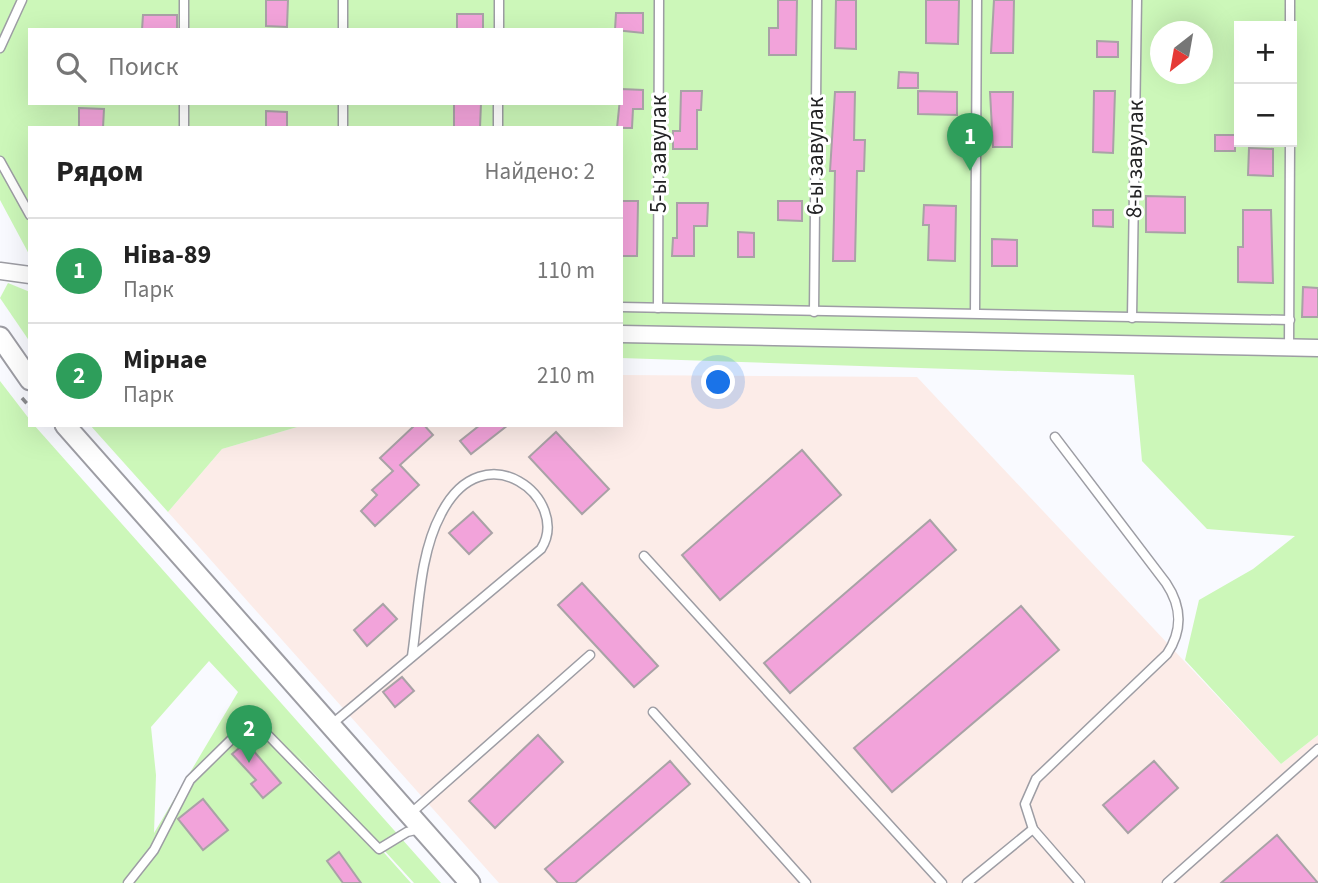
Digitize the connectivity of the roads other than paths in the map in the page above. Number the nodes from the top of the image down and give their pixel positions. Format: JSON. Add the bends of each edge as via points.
{"nodes":[{"id":1,"x":22,"y":0,"type":"edge"},
{"id":2,"x":184,"y":0,"type":"edge"},
{"id":3,"x":343,"y":0,"type":"edge"},
{"id":4,"x":499,"y":0,"type":"edge"},
{"id":5,"x":659,"y":0,"type":"edge"},
{"id":6,"x":817,"y":0,"type":"edge"},
{"id":7,"x":977,"y":0,"type":"edge"},
{"id":8,"x":1137,"y":0,"type":"edge"},
{"id":9,"x":1290,"y":0,"type":"edge"},
{"id":10,"x":1290,"y":21,"type":"edge"},
{"id":11,"x":184,"y":28,"type":"edge"},
{"id":12,"x":343,"y":28,"type":"edge"},
{"id":13,"x":499,"y":28,"type":"edge"},
{"id":14,"x":0,"y":48,"type":"edge"},
{"id":15,"x":184,"y":105,"type":"edge"},
{"id":16,"x":343,"y":105,"type":"edge"},
{"id":17,"x":498,"y":105,"type":"edge"},
{"id":18,"x":184,"y":126,"type":"edge"},
{"id":19,"x":343,"y":126,"type":"edge"},
{"id":20,"x":498,"y":126,"type":"edge"},
{"id":21,"x":1290,"y":147,"type":"edge"},
{"id":22,"x":0,"y":161,"type":"edge"},
{"id":23,"x":28,"y":211,"type":"edge"},
{"id":24,"x":0,"y":271,"type":"edge"},
{"id":25,"x":28,"y":275,"type":"edge"},
{"id":26,"x":623,"y":307,"type":"edge"},
{"id":27,"x":658,"y":308,"type":"junction"},
{"id":28,"x":814,"y":312,"type":"junction"},
{"id":29,"x":975,"y":313,"type":"junction"},
{"id":30,"x":1132,"y":318,"type":"junction"},
{"id":31,"x":1290,"y":320,"type":"junction"},
{"id":32,"x":623,"y":334,"type":"edge"},
{"id":33,"x":0,"y":337,"type":"edge"},
{"id":34,"x":1289,"y":348,"type":"junction"},
{"id":35,"x":1318,"y":348,"type":"edge"},
{"id":36,"x":28,"y":377,"type":"edge"},
{"id":37,"x":71,"y":429,"type":"edge"},
{"id":38,"x":1055,"y":436,"type":"dead end"},
{"id":39,"x":644,"y":555,"type":"dead end"},
{"id":40,"x":590,"y":655,"type":"dead end"},
{"id":41,"x":412,"y":656,"type":"junction"},
{"id":42,"x":653,"y":712,"type":"dead end"},
{"id":43,"x":332,"y":724,"type":"junction"},
{"id":44,"x":1318,"y":749,"type":"edge"},
{"id":45,"x":416,"y":821,"type":"junction"},
{"id":46,"x":1033,"y":829,"type":"junction"},
{"id":47,"x":128,"y":883,"type":"edge"},
{"id":48,"x":471,"y":883,"type":"edge"},
{"id":49,"x":806,"y":883,"type":"edge"},
{"id":50,"x":942,"y":883,"type":"edge"},
{"id":51,"x":967,"y":883,"type":"edge"},
{"id":52,"x":1080,"y":883,"type":"edge"},
{"id":53,"x":1167,"y":883,"type":"edge"}],
"edges":[{"from":1,"to":14,"type":"lane"},
{"from":2,"to":11,"type":"lane"},
{"from":3,"to":12,"type":"lane"},
{"from":4,"to":13,"type":"lane"},
{"from":5,"to":27,"type":"lane","name":"5-ы завулак"},
{"from":6,"to":28,"type":"lane","name":"6-ы завулак"},
{"from":7,"to":29,"type":"lane"},
{"from":8,"to":30,"type":"lane","name":"8-ы завулак"},
{"from":9,"to":10,"type":"lane"},
{"from":15,"to":18,"type":"lane"},
{"from":16,"to":19,"type":"lane"},
{"from":17,"to":20,"type":"lane"},
{"from":21,"to":31,"type":"lane"},
{"from":22,"to":23,"type":"lane"},
{"from":24,"to":25,"type":"street"},
{"from":26,"to":27,"type":"lane"},
{"from":27,"to":28,"type":"lane"},
{"from":28,"to":29,"type":"lane"},
{"from":29,"to":30,"type":"lane"},
{"from":30,"to":31,"type":"lane"},
{"from":31,"to":34,"type":"lane"},
{"from":32,"to":34,"type":"street"},
{"from":33,"to":36,"type":"street"},
{"from":34,"to":35,"type":"street"},
{"from":37,"to":43,"type":"street"},
{"from":38,"to":46,"type":"lane","via":[[1166,583],[1179,618],[1167,654],[1036,779],[1025,804]]},
{"from":39,"to":50,"type":"lane"},
{"from":40,"to":45,"type":"lane"},
{"from":41,"to":41,"type":"lane","via":[[534,556],[546,541],[545,510],[509,476],[494,472],[477,475],[440,515],[427,557]]},
{"from":41,"to":43,"type":"lane"},
{"from":42,"to":49,"type":"lane"},
{"from":43,"to":45,"type":"street"},
{"from":44,"to":53,"type":"lane"},
{"from":45,"to":47,"type":"lane","via":[[379,849],[264,731],[245,726],[190,780],[154,850]]},
{"from":45,"to":48,"type":"street"},
{"from":46,"to":51,"type":"lane"},
{"from":46,"to":52,"type":"lane"}]}
